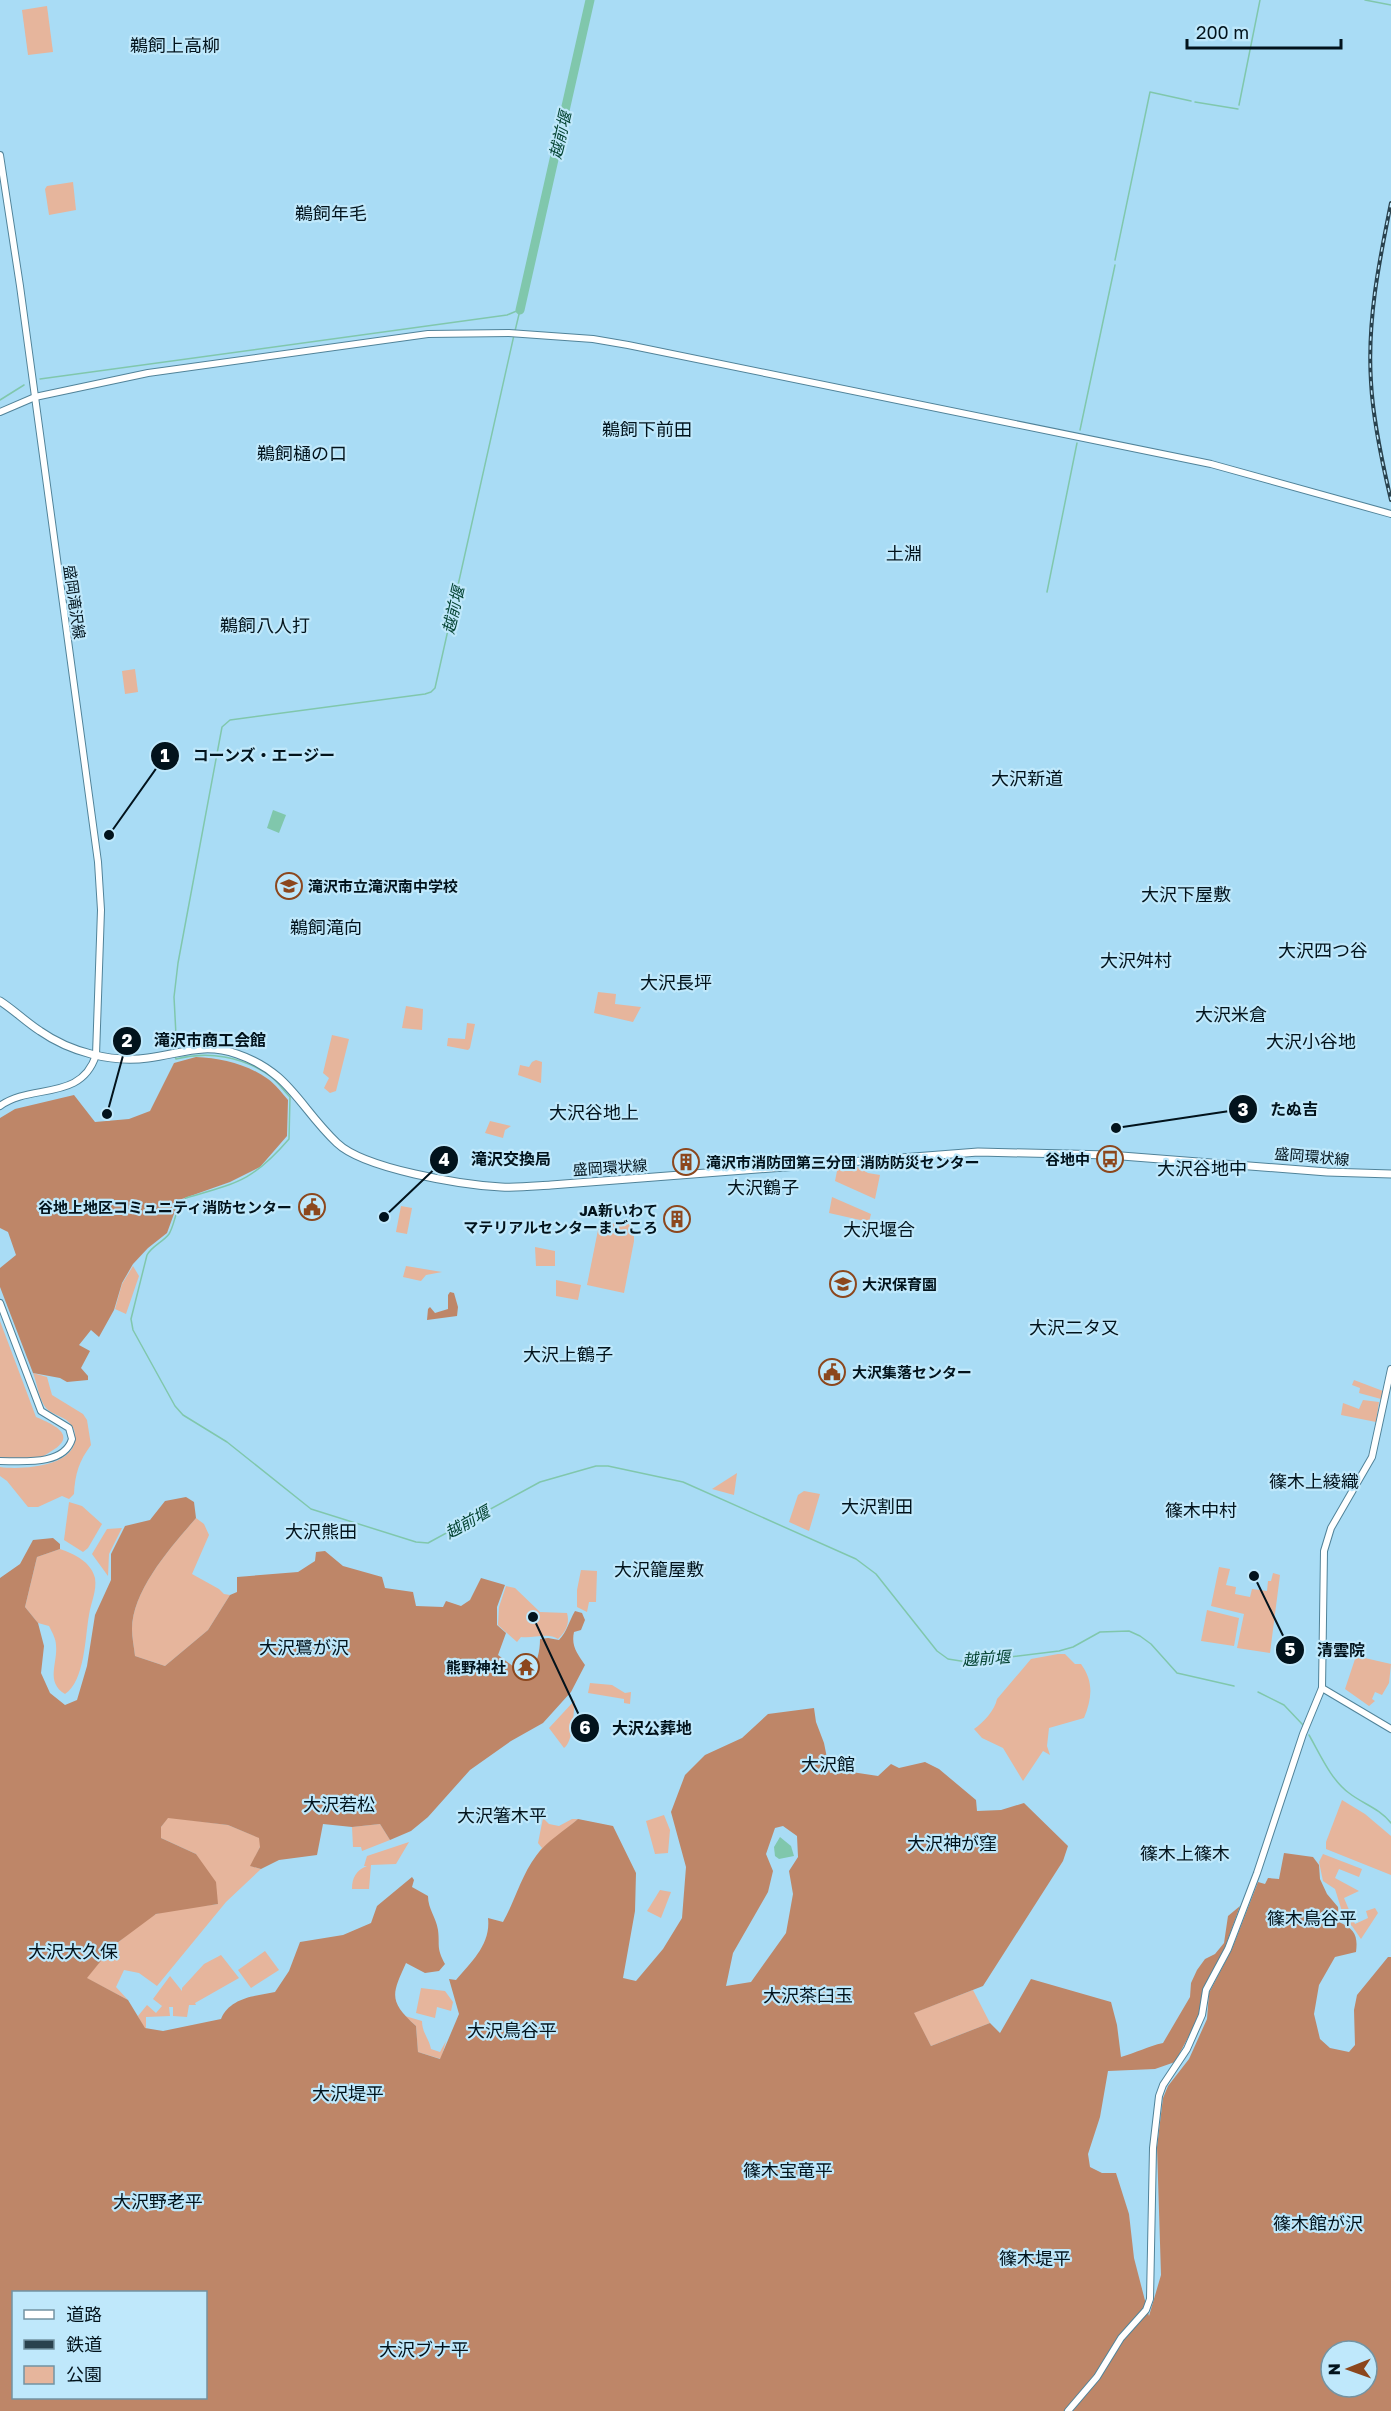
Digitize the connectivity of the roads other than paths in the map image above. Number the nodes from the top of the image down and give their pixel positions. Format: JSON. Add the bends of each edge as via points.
{"nodes":[{"id":1,"x":0,"y":155,"type":"edge"},
{"id":2,"x":35,"y":397,"type":"junction"},
{"id":3,"x":0,"y":412,"type":"edge"},
{"id":4,"x":1391,"y":514,"type":"edge"},
{"id":5,"x":0,"y":1001,"type":"edge"},
{"id":6,"x":96,"y":1055,"type":"junction"},
{"id":7,"x":0,"y":1106,"type":"edge"},
{"id":8,"x":1391,"y":1174,"type":"edge"},
{"id":9,"x":0,"y":1303,"type":"edge"},
{"id":10,"x":1391,"y":1369,"type":"edge"},
{"id":11,"x":0,"y":1461,"type":"edge"},
{"id":12,"x":1322,"y":1688,"type":"junction"},
{"id":13,"x":1391,"y":1729,"type":"edge"},
{"id":14,"x":1068,"y":2411,"type":"edge"}],
"edges":[{"from":1,"to":2,"type":"street","name":"盛岡滝沢線"},
{"from":2,"to":3,"type":"street"},
{"from":2,"to":4,"type":"street","via":[[148,373],[428,334],[515,333],[594,339],[1211,464]]},
{"from":2,"to":6,"type":"street","name":"盛岡滝沢線","via":[[98,862],[101,910]]},
{"from":5,"to":6,"type":"main road","name":"盛岡環状線","via":[[40,1032]]},
{"from":6,"to":7,"type":"street","via":[[93,1064],[71,1084]]},
{"from":6,"to":8,"type":"main road","name":"盛岡環状線","via":[[137,1059],[212,1047],[237,1053],[278,1075],[348,1152],[366,1161],[422,1174],[500,1187],[978,1152],[1108,1155]]},
{"from":9,"to":11,"type":"street","via":[[41,1411],[65,1424],[72,1433],[70,1445],[51,1458]]},
{"from":10,"to":12,"type":"street","via":[[1372,1457],[1331,1528],[1324,1551]]},
{"from":12,"to":13,"type":"street"},
{"from":12,"to":14,"type":"street","via":[[1228,1949],[1206,1990],[1202,2015],[1159,2096],[1153,2148],[1150,2299],[1097,2377]]}]}
